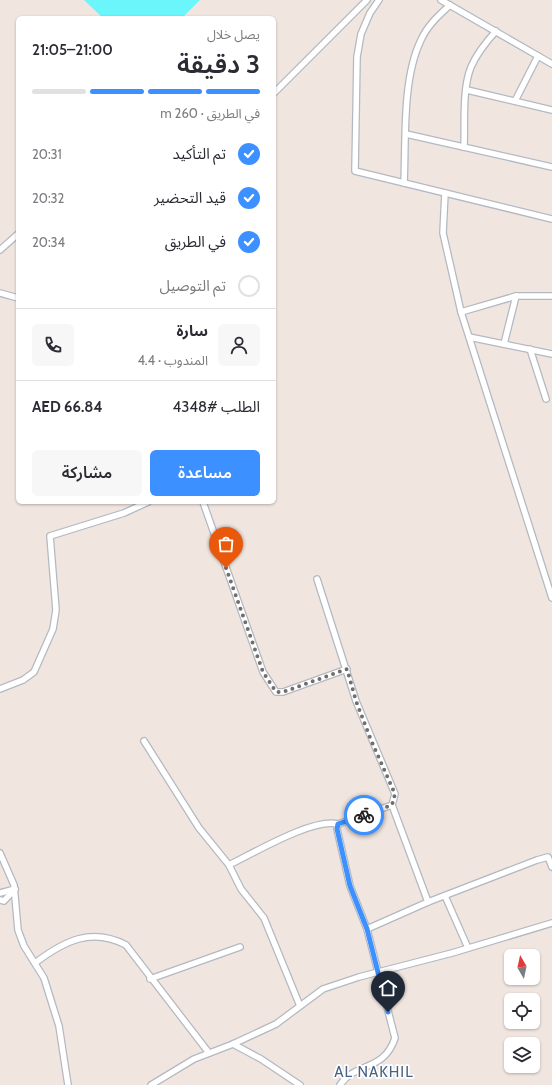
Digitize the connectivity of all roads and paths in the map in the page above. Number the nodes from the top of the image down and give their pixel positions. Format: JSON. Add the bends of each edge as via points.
{"nodes":[{"id":1,"x":367,"y":0,"type":"edge"},
{"id":2,"x":380,"y":0,"type":"edge"},
{"id":3,"x":441,"y":0,"type":"edge"},
{"id":4,"x":450,"y":5,"type":"junction"},
{"id":5,"x":496,"y":31,"type":"junction"},
{"id":6,"x":538,"y":56,"type":"junction"},
{"id":7,"x":552,"y":64,"type":"edge"},
{"id":8,"x":467,"y":90,"type":"junction"},
{"id":9,"x":276,"y":91,"type":"edge"},
{"id":10,"x":515,"y":101,"type":"junction"},
{"id":11,"x":552,"y":110,"type":"edge"},
{"id":12,"x":406,"y":134,"type":"junction"},
{"id":13,"x":464,"y":147,"type":"junction"},
{"id":14,"x":552,"y":167,"type":"edge"},
{"id":15,"x":404,"y":183,"type":"junction"},
{"id":16,"x":445,"y":193,"type":"junction"},
{"id":17,"x":552,"y":219,"type":"edge"},
{"id":18,"x":16,"y":236,"type":"edge"},
{"id":19,"x":0,"y":250,"type":"edge"},
{"id":20,"x":0,"y":293,"type":"edge"},
{"id":21,"x":516,"y":296,"type":"junction"},
{"id":22,"x":552,"y":296,"type":"edge"},
{"id":23,"x":16,"y":297,"type":"edge"},
{"id":24,"x":461,"y":312,"type":"junction"},
{"id":25,"x":469,"y":337,"type":"junction"},
{"id":26,"x":504,"y":344,"type":"junction"},
{"id":27,"x":530,"y":349,"type":"junction"},
{"id":28,"x":552,"y":354,"type":"edge"},
{"id":29,"x":546,"y":399,"type":"dead end"},
{"id":30,"x":144,"y":504,"type":"edge"},
{"id":31,"x":204,"y":504,"type":"edge"},
{"id":32,"x":317,"y":579,"type":"dead end"},
{"id":33,"x":552,"y":598,"type":"edge"},
{"id":34,"x":347,"y":669,"type":"junction"},
{"id":35,"x":0,"y":689,"type":"edge"},
{"id":36,"x":144,"y":741,"type":"dead end"},
{"id":37,"x":392,"y":805,"type":"junction"},
{"id":38,"x":338,"y":824,"type":"junction"},
{"id":39,"x":0,"y":853,"type":"edge"},
{"id":40,"x":229,"y":865,"type":"junction"},
{"id":41,"x":552,"y":867,"type":"edge"},
{"id":42,"x":15,"y":889,"type":"junction"},
{"id":43,"x":0,"y":893,"type":"edge"},
{"id":44,"x":445,"y":896,"type":"junction"},
{"id":45,"x":0,"y":900,"type":"edge"},
{"id":46,"x":428,"y":902,"type":"junction"},
{"id":47,"x":552,"y":923,"type":"edge"},
{"id":48,"x":367,"y":929,"type":"junction"},
{"id":49,"x":240,"y":947,"type":"dead end"},
{"id":50,"x":468,"y":948,"type":"junction"},
{"id":51,"x":35,"y":962,"type":"junction"},
{"id":52,"x":378,"y":973,"type":"junction"},
{"id":53,"x":150,"y":979,"type":"junction"},
{"id":54,"x":300,"y":1006,"type":"junction"},
{"id":55,"x":233,"y":1044,"type":"junction"},
{"id":56,"x":209,"y":1053,"type":"junction"},
{"id":57,"x":158,"y":1083,"type":"edge"},
{"id":58,"x":68,"y":1085,"type":"edge"},
{"id":59,"x":151,"y":1085,"type":"edge"},
{"id":60,"x":300,"y":1085,"type":"edge"},
{"id":61,"x":340,"y":1085,"type":"edge"}],
"edges":[{"from":1,"to":9,"type":"street"},
{"from":2,"to":15,"type":"street","via":[[370,13],[361,34],[357,57],[355,171]]},
{"from":3,"to":4,"type":"street"},
{"from":4,"to":5,"type":"street"},
{"from":4,"to":12,"type":"street","via":[[421,39],[413,61],[408,89]]},
{"from":5,"to":6,"type":"street"},
{"from":5,"to":8,"type":"street","via":[[481,48],[471,67]]},
{"from":6,"to":7,"type":"street"},
{"from":6,"to":10,"type":"street"},
{"from":8,"to":10,"type":"street"},
{"from":8,"to":13,"type":"street"},
{"from":10,"to":11,"type":"street"},
{"from":12,"to":13,"type":"street"},
{"from":12,"to":15,"type":"street"},
{"from":13,"to":14,"type":"street"},
{"from":15,"to":16,"type":"street"},
{"from":16,"to":17,"type":"street"},
{"from":16,"to":24,"type":"street","via":[[443,233]]},
{"from":18,"to":19,"type":"street"},
{"from":20,"to":23,"type":"street"},
{"from":21,"to":22,"type":"street"},
{"from":21,"to":24,"type":"street"},
{"from":21,"to":26,"type":"street"},
{"from":24,"to":25,"type":"street"},
{"from":25,"to":26,"type":"street"},
{"from":25,"to":33,"type":"street"},
{"from":26,"to":27,"type":"street"},
{"from":27,"to":28,"type":"street"},
{"from":27,"to":29,"type":"street"},
{"from":30,"to":35,"type":"street","via":[[124,513],[50,536],[56,610],[54,629],[34,672],[23,680]]},
{"from":31,"to":34,"type":"street","via":[[263,672],[276,692],[283,692]]},
{"from":32,"to":34,"type":"street"},
{"from":34,"to":37,"type":"street","via":[[356,701],[395,794]]},
{"from":36,"to":40,"type":"street","via":[[199,828]]},
{"from":37,"to":38,"type":"street"},
{"from":37,"to":46,"type":"street"},
{"from":38,"to":40,"type":"street","via":[[332,822],[303,829]]},
{"from":38,"to":48,"type":"street","via":[[350,886]]},
{"from":39,"to":42,"type":"street"},
{"from":40,"to":54,"type":"street","via":[[241,889],[264,918]]},
{"from":41,"to":44,"type":"street","via":[[548,857]]},
{"from":42,"to":43,"type":"street"},
{"from":42,"to":45,"type":"street","via":[[4,901]]},
{"from":42,"to":51,"type":"street","via":[[18,930],[24,946]]},
{"from":44,"to":46,"type":"street"},
{"from":44,"to":50,"type":"street"},
{"from":46,"to":48,"type":"street"},
{"from":47,"to":50,"type":"street"},
{"from":48,"to":52,"type":"street"},
{"from":49,"to":53,"type":"street"},
{"from":50,"to":52,"type":"street"},
{"from":51,"to":53,"type":"street","via":[[62,944],[76,939],[108,938],[126,945]]},
{"from":51,"to":58,"type":"street","via":[[44,978],[59,1026]]},
{"from":52,"to":54,"type":"street","via":[[323,989]]},
{"from":52,"to":61,"type":"street","via":[[395,1038],[392,1049],[367,1068],[353,1072]]},
{"from":53,"to":56,"type":"street"},
{"from":54,"to":55,"type":"street","via":[[276,1024]]},
{"from":55,"to":56,"type":"street"},
{"from":55,"to":60,"type":"street"},
{"from":56,"to":57,"type":"street","via":[[194,1059]]},
{"from":57,"to":59,"type":"street"}]}
